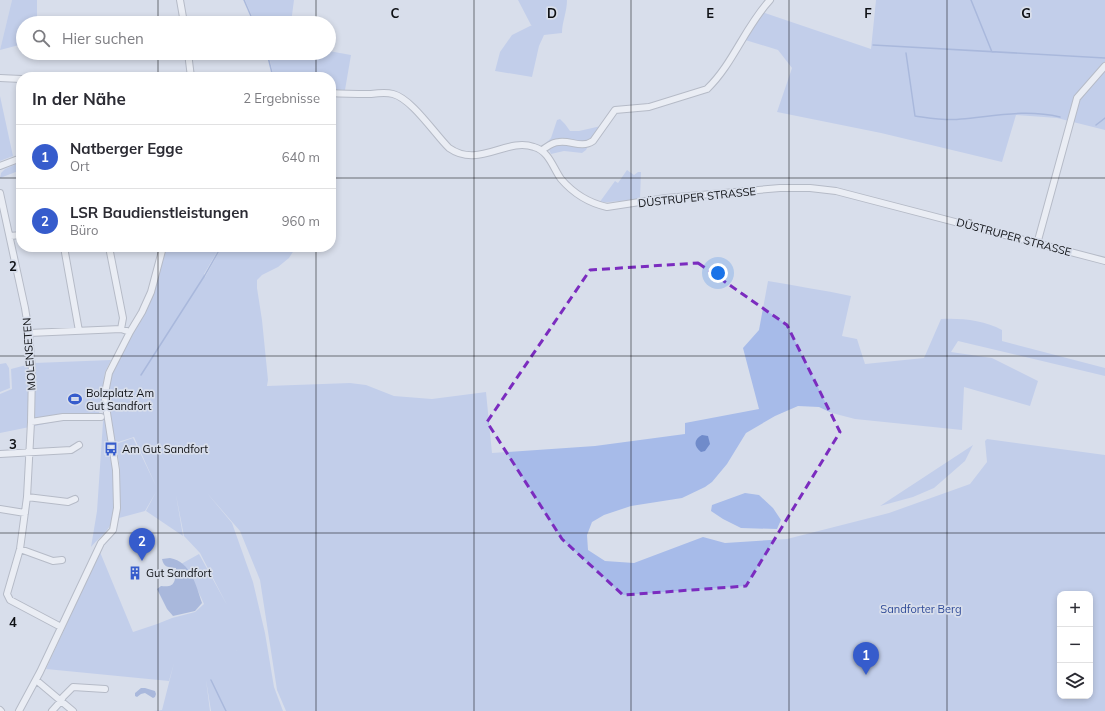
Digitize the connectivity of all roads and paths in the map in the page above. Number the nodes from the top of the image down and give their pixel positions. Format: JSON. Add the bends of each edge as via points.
{"nodes":[{"id":1,"x":180,"y":0,"type":"edge"},
{"id":2,"x":770,"y":0,"type":"edge"},
{"id":3,"x":183,"y":16,"type":"edge"},
{"id":4,"x":189,"y":60,"type":"edge"},
{"id":5,"x":1105,"y":66,"type":"edge"},
{"id":6,"x":190,"y":72,"type":"edge"},
{"id":7,"x":0,"y":78,"type":"edge"},
{"id":8,"x":16,"y":79,"type":"edge"},
{"id":9,"x":336,"y":93,"type":"edge"},
{"id":10,"x":542,"y":150,"type":"junction"},
{"id":11,"x":16,"y":160,"type":"edge"},
{"id":12,"x":0,"y":166,"type":"edge"},
{"id":13,"x":0,"y":193,"type":"edge"},
{"id":14,"x":16,"y":235,"type":"edge"},
{"id":15,"x":10,"y":236,"type":"junction"},
{"id":16,"x":1037,"y":244,"type":"junction"},
{"id":17,"x":65,"y":252,"type":"edge"},
{"id":18,"x":110,"y":252,"type":"edge"},
{"id":19,"x":163,"y":252,"type":"edge"},
{"id":20,"x":1105,"y":261,"type":"edge"},
{"id":21,"x":121,"y":329,"type":"junction"},
{"id":22,"x":79,"y":331,"type":"junction"},
{"id":23,"x":130,"y":332,"type":"junction"},
{"id":24,"x":29,"y":333,"type":"junction"},
{"id":25,"x":101,"y":417,"type":"dead end"},
{"id":26,"x":31,"y":422,"type":"junction"},
{"id":27,"x":78,"y":445,"type":"dead end"},
{"id":28,"x":29,"y":452,"type":"junction"},
{"id":29,"x":0,"y":454,"type":"edge"},
{"id":30,"x":27,"y":497,"type":"junction"},
{"id":31,"x":75,"y":499,"type":"dead end"},
{"id":32,"x":0,"y":509,"type":"edge"},
{"id":33,"x":25,"y":513,"type":"junction"},
{"id":34,"x":20,"y":549,"type":"junction"},
{"id":35,"x":62,"y":560,"type":"dead end"},
{"id":36,"x":61,"y":627,"type":"junction"},
{"id":37,"x":36,"y":680,"type":"junction"},
{"id":38,"x":105,"y":689,"type":"dead end"},
{"id":39,"x":61,"y":701,"type":"junction"},
{"id":40,"x":19,"y":711,"type":"edge"},
{"id":41,"x":52,"y":711,"type":"edge"},
{"id":42,"x":73,"y":711,"type":"edge"}],
"edges":[{"from":1,"to":3,"type":"street"},
{"from":2,"to":10,"type":"street","via":[[759,11],[732,57],[707,89],[649,107],[615,110],[593,141],[588,144],[560,141]]},
{"from":4,"to":6,"type":"street"},
{"from":5,"to":16,"type":"street","via":[[1078,98]]},
{"from":7,"to":8,"type":"street"},
{"from":9,"to":10,"type":"street","via":[[386,93],[401,97],[449,148],[462,155],[472,156],[525,145]]},
{"from":10,"to":16,"type":"street","name":"DÜSTRUPER STRASSE","via":[[561,179],[573,191],[586,200],[607,207],[666,198],[780,188],[810,188],[836,191]]},
{"from":11,"to":12,"type":"street"},
{"from":13,"to":15,"type":"street","name":"MOLENSETEN"},
{"from":14,"to":15,"type":"street"},
{"from":15,"to":24,"type":"street","name":"MOLENSETEN"},
{"from":16,"to":20,"type":"street","name":"DÜSTRUPER STRASSE"},
{"from":17,"to":22,"type":"street"},
{"from":18,"to":21,"type":"street","via":[[123,318]]},
{"from":19,"to":23,"type":"street","via":[[151,292]]},
{"from":21,"to":22,"type":"street"},
{"from":21,"to":23,"type":"street"},
{"from":22,"to":24,"type":"street"},
{"from":23,"to":36,"type":"street","via":[[109,373],[105,400],[116,470],[115,522],[113,530],[101,543]]},
{"from":24,"to":26,"type":"street","name":"MOLENSETEN","via":[[32,371]]},
{"from":25,"to":26,"type":"street","via":[[63,417]]},
{"from":26,"to":28,"type":"street","name":"MOLENSETEN"},
{"from":27,"to":28,"type":"street","via":[[71,450]]},
{"from":28,"to":29,"type":"street"},
{"from":28,"to":30,"type":"street","name":"MOLENSETEN"},
{"from":30,"to":31,"type":"street","via":[[68,502]]},
{"from":30,"to":33,"type":"street","name":"MOLENSETEN"},
{"from":32,"to":33,"type":"street"},
{"from":33,"to":34,"type":"street","name":"MOLENSETEN"},
{"from":34,"to":35,"type":"street","via":[[52,561]]},
{"from":34,"to":36,"type":"street","name":"MOLENSETEN","via":[[7,594],[10,600]]},
{"from":36,"to":37,"type":"street"},
{"from":37,"to":39,"type":"street"},
{"from":37,"to":40,"type":"street"},
{"from":38,"to":39,"type":"street","via":[[73,687]]},
{"from":39,"to":41,"type":"street"},
{"from":39,"to":42,"type":"street"}]}
